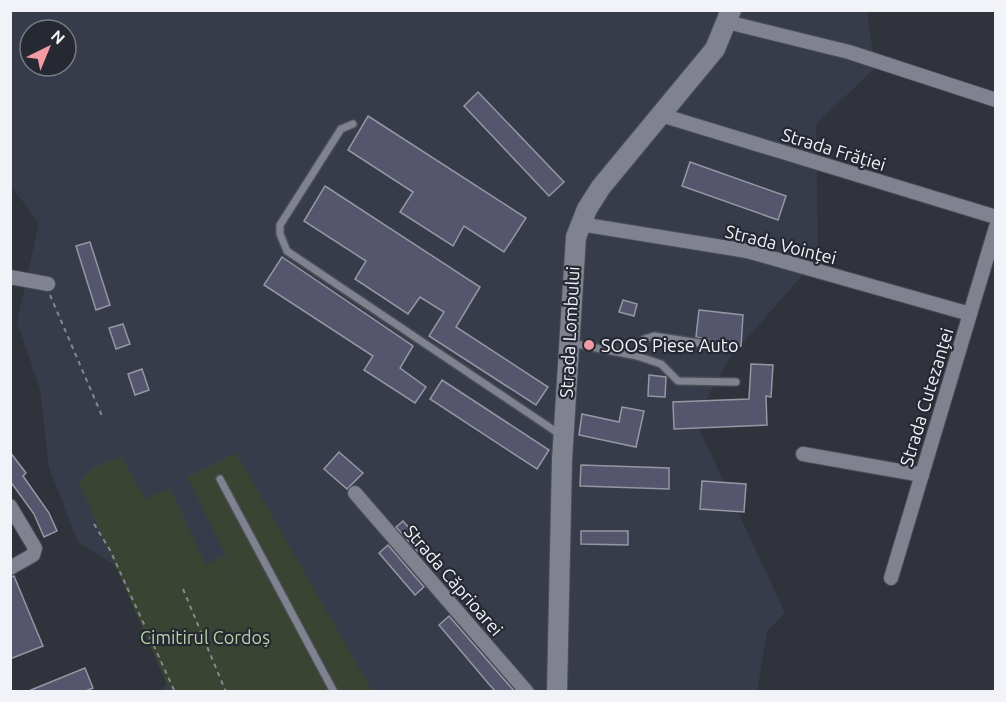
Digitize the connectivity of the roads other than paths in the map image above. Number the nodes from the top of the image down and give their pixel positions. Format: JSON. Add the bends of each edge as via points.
{"nodes":[{"id":1,"x":729,"y":16,"type":"edge"},
{"id":2,"x":996,"y":100,"type":"edge"},
{"id":3,"x":661,"y":114,"type":"junction"},
{"id":4,"x":353,"y":124,"type":"dead end"},
{"id":5,"x":996,"y":217,"type":"edge"},
{"id":6,"x":580,"y":224,"type":"junction"},
{"id":7,"x":996,"y":227,"type":"edge"},
{"id":8,"x":10,"y":277,"type":"edge"},
{"id":9,"x":48,"y":284,"type":"road end"},
{"id":10,"x":970,"y":314,"type":"junction"},
{"id":11,"x":569,"y":343,"type":"junction"},
{"id":12,"x":726,"y":347,"type":"dead end"},
{"id":13,"x":637,"y":356,"type":"junction"},
{"id":14,"x":736,"y":382,"type":"dead end"},
{"id":15,"x":564,"y":437,"type":"junction"},
{"id":16,"x":803,"y":454,"type":"dead end"},
{"id":17,"x":922,"y":475,"type":"junction"},
{"id":18,"x":220,"y":479,"type":"dead end"},
{"id":19,"x":355,"y":493,"type":"dead end"},
{"id":20,"x":10,"y":506,"type":"edge"},
{"id":21,"x":10,"y":568,"type":"edge"},
{"id":22,"x":891,"y":578,"type":"dead end"},
{"id":23,"x":334,"y":692,"type":"edge"},
{"id":24,"x":527,"y":692,"type":"edge"},
{"id":25,"x":556,"y":692,"type":"edge"}],
"edges":[{"from":1,"to":2,"type":"street"},
{"from":1,"to":3,"type":"street","name":"Strada Lombului","via":[[715,49]]},
{"from":3,"to":5,"type":"street","name":"Strada Frăției"},
{"from":3,"to":6,"type":"street","name":"Strada Lombului","via":[[601,187]]},
{"from":4,"to":15,"type":"lane","via":[[341,129],[280,225],[287,251]]},
{"from":6,"to":10,"type":"street","name":"Strada Voinței","via":[[747,250]]},
{"from":6,"to":11,"type":"street","name":"Strada Lombului","via":[[574,256]]},
{"from":7,"to":10,"type":"street","name":"Strada Cutezanței"},
{"from":8,"to":9,"type":"street"},
{"from":10,"to":17,"type":"street","name":"Strada Cutezanței"},
{"from":11,"to":13,"type":"lane"},
{"from":11,"to":15,"type":"street","name":"Strada Lombului"},
{"from":12,"to":13,"type":"lane","via":[[654,336],[644,339]]},
{"from":13,"to":14,"type":"lane","via":[[661,364],[678,381]]},
{"from":15,"to":25,"type":"street","name":"Strada Lombului"},
{"from":16,"to":17,"type":"street"},
{"from":17,"to":22,"type":"street","name":"Strada Cutezanței"},
{"from":18,"to":23,"type":"lane"},
{"from":19,"to":24,"type":"street","name":"Strada Căprioarei"},
{"from":20,"to":21,"type":"street","via":[[35,548],[33,555]]}]}
